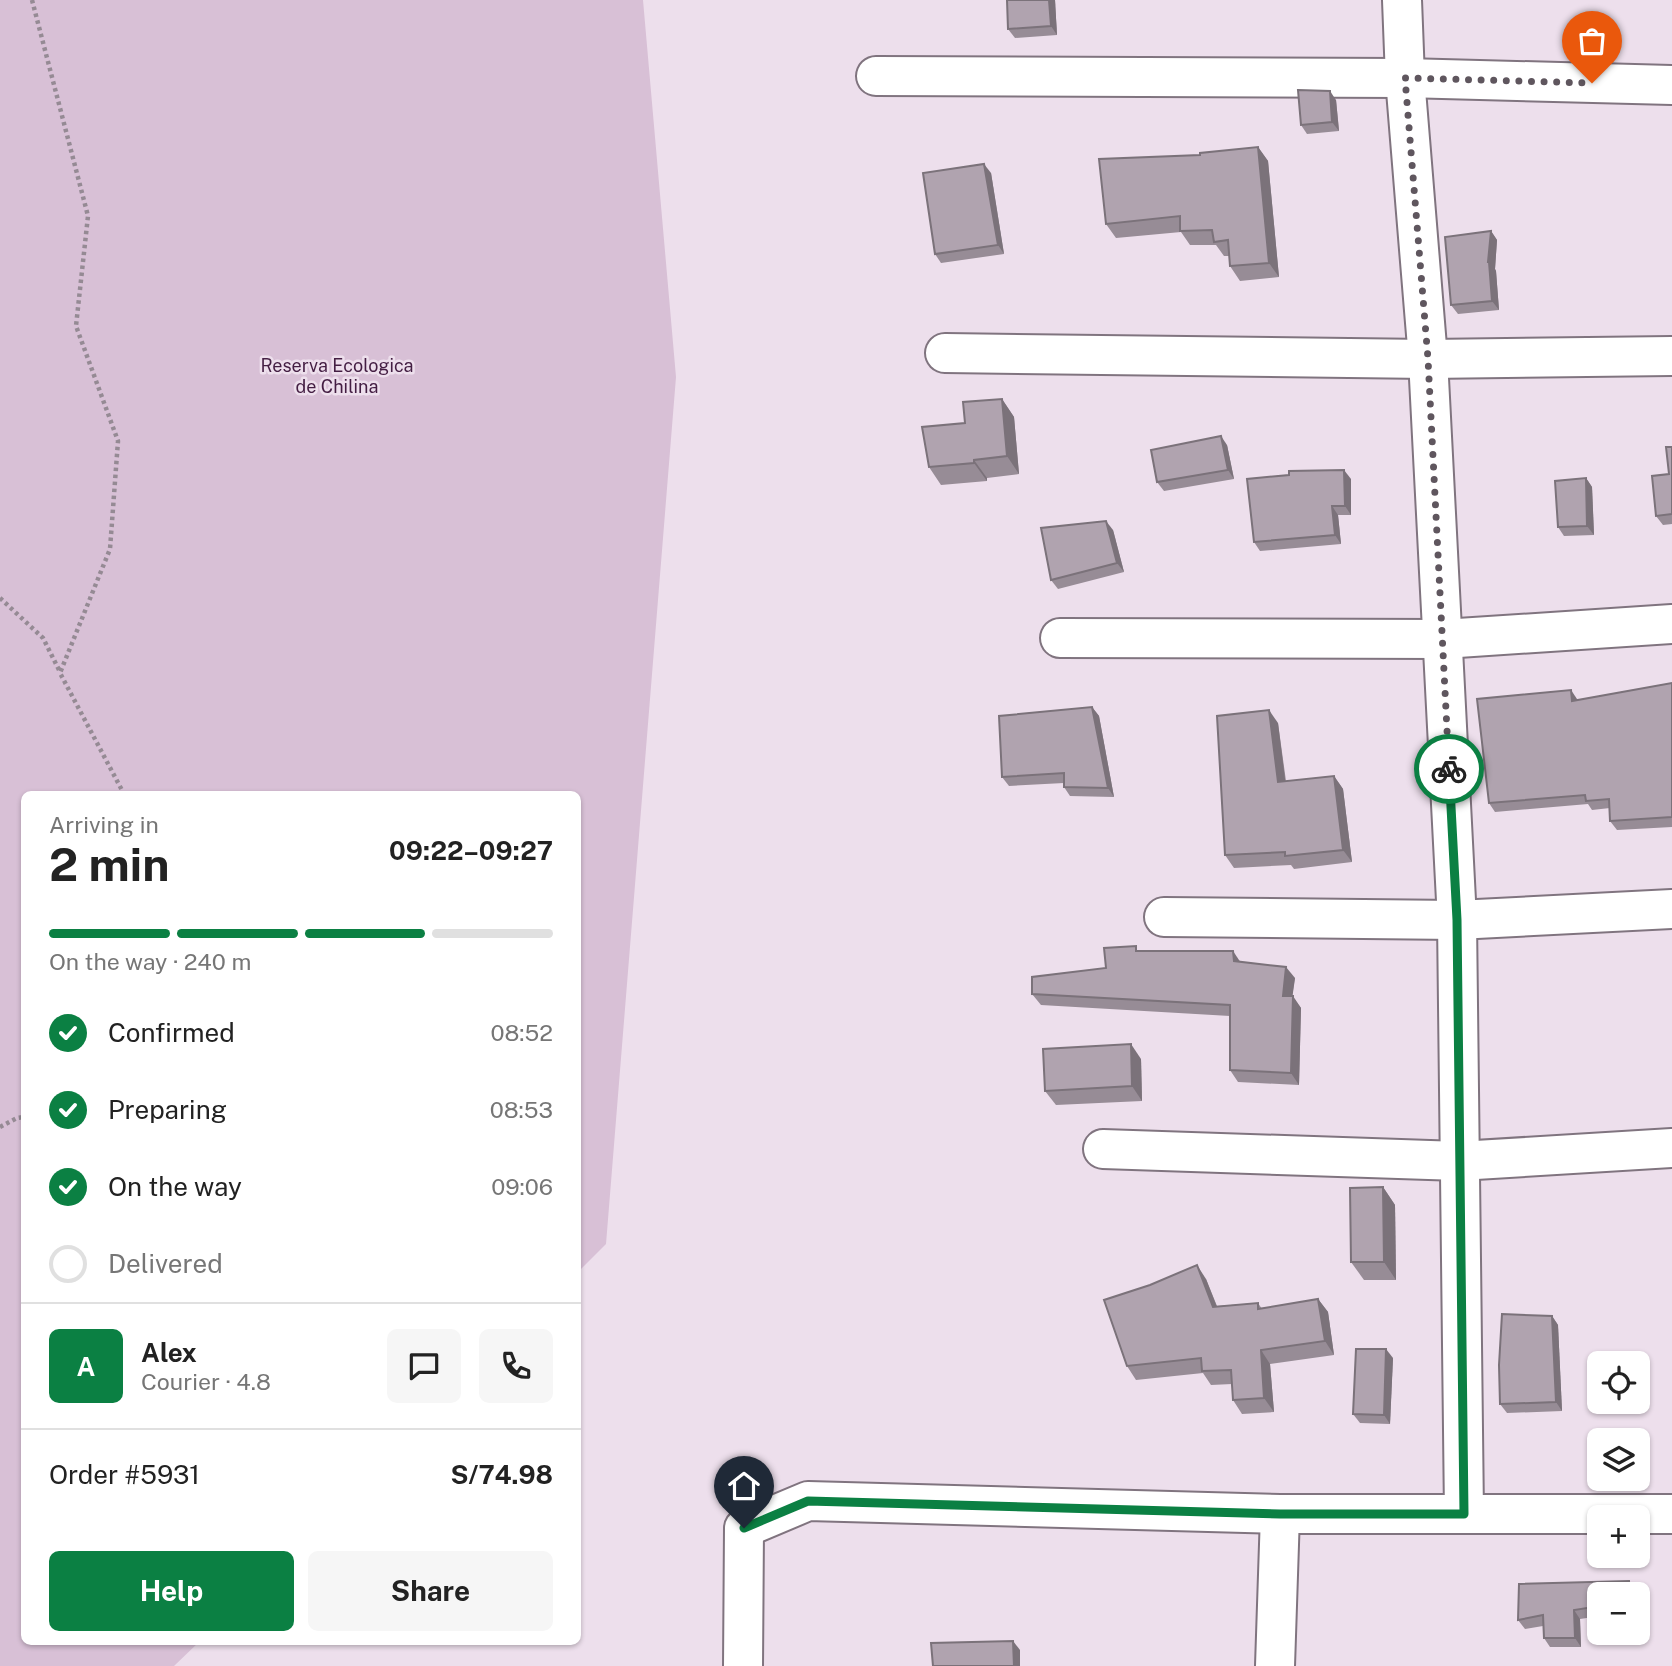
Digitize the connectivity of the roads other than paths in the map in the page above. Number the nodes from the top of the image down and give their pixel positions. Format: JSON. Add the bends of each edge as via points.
{"nodes":[{"id":1,"x":1402,"y":0,"type":"edge"},
{"id":2,"x":876,"y":76,"type":"dead end"},
{"id":3,"x":1405,"y":78,"type":"junction"},
{"id":4,"x":1672,"y":85,"type":"edge"},
{"id":5,"x":945,"y":353,"type":"dead end"},
{"id":6,"x":1672,"y":356,"type":"edge"},
{"id":7,"x":1428,"y":359,"type":"junction"},
{"id":8,"x":1672,"y":624,"type":"edge"},
{"id":9,"x":1060,"y":638,"type":"dead end"},
{"id":10,"x":1443,"y":639,"type":"junction"},
{"id":11,"x":1672,"y":908,"type":"edge"},
{"id":12,"x":1164,"y":917,"type":"dead end"},
{"id":13,"x":1457,"y":920,"type":"junction"},
{"id":14,"x":1672,"y":1147,"type":"edge"},
{"id":15,"x":1103,"y":1149,"type":"dead end"},
{"id":16,"x":1460,"y":1161,"type":"junction"},
{"id":17,"x":1280,"y":1514,"type":"junction"},
{"id":18,"x":1464,"y":1514,"type":"junction"},
{"id":19,"x":1672,"y":1514,"type":"edge"},
{"id":20,"x":743,"y":1666,"type":"edge"},
{"id":21,"x":1275,"y":1666,"type":"edge"}],
"edges":[{"from":1,"to":3,"type":"street"},
{"from":2,"to":3,"type":"street"},
{"from":3,"to":4,"type":"street"},
{"from":3,"to":7,"type":"street"},
{"from":5,"to":7,"type":"street"},
{"from":6,"to":7,"type":"street"},
{"from":7,"to":10,"type":"street"},
{"from":8,"to":10,"type":"street"},
{"from":9,"to":10,"type":"street"},
{"from":10,"to":13,"type":"street"},
{"from":11,"to":13,"type":"street"},
{"from":12,"to":13,"type":"street"},
{"from":13,"to":16,"type":"street"},
{"from":14,"to":16,"type":"street"},
{"from":15,"to":16,"type":"street"},
{"from":16,"to":18,"type":"street"},
{"from":17,"to":18,"type":"street"},
{"from":17,"to":20,"type":"street","via":[[808,1501],[744,1528]]},
{"from":17,"to":21,"type":"street"},
{"from":18,"to":19,"type":"street"}]}
